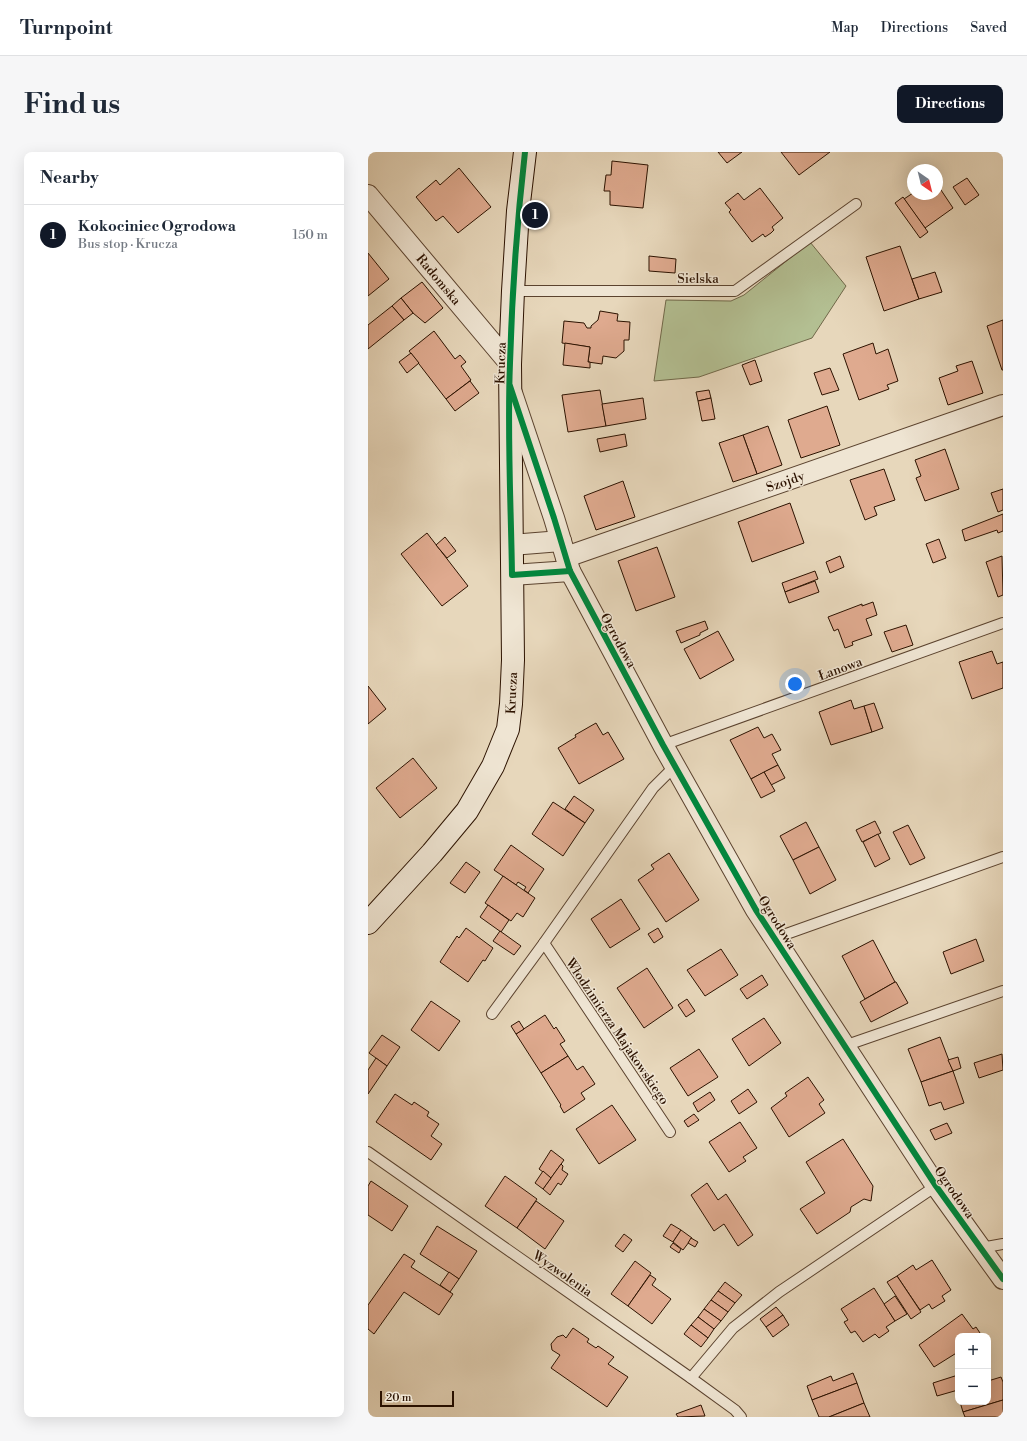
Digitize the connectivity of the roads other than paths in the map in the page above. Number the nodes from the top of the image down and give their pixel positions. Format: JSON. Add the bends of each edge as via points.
{"nodes":[{"id":1,"x":525,"y":152,"type":"edge"},
{"id":2,"x":370,"y":200,"type":"edge"},
{"id":3,"x":856,"y":204,"type":"dead end"},
{"id":4,"x":513,"y":291,"type":"junction"},
{"id":5,"x":510,"y":364,"type":"junction"},
{"id":6,"x":510,"y":386,"type":"junction"},
{"id":7,"x":1003,"y":404,"type":"edge"},
{"id":8,"x":511,"y":545,"type":"junction"},
{"id":9,"x":566,"y":557,"type":"junction"},
{"id":10,"x":512,"y":575,"type":"junction"},
{"id":11,"x":1003,"y":623,"type":"edge"},
{"id":12,"x":663,"y":745,"type":"junction"},
{"id":13,"x":675,"y":766,"type":"junction"},
{"id":14,"x":1003,"y":857,"type":"edge"},
{"id":15,"x":368,"y":923,"type":"edge"},
{"id":16,"x":775,"y":938,"type":"junction"},
{"id":17,"x":544,"y":943,"type":"junction"},
{"id":18,"x":1003,"y":991,"type":"edge"},
{"id":19,"x":492,"y":1014,"type":"dead end"},
{"id":20,"x":844,"y":1046,"type":"junction"},
{"id":21,"x":670,"y":1132,"type":"dead end"},
{"id":22,"x":368,"y":1152,"type":"edge"},
{"id":23,"x":936,"y":1186,"type":"junction"},
{"id":24,"x":1003,"y":1244,"type":"edge"},
{"id":25,"x":981,"y":1248,"type":"junction"},
{"id":26,"x":1003,"y":1279,"type":"edge"},
{"id":27,"x":691,"y":1378,"type":"junction"},
{"id":28,"x":741,"y":1417,"type":"edge"}],
"edges":[{"from":1,"to":4,"type":"street","name":"Krucza"},
{"from":2,"to":5,"type":"street","name":"Radomska"},
{"from":3,"to":4,"type":"lane","name":"Sielska","via":[[735,291]]},
{"from":4,"to":5,"type":"street","name":"Krucza"},
{"from":5,"to":6,"type":"street","name":"Krucza"},
{"from":6,"to":8,"type":"street","name":"Krucza"},
{"from":6,"to":9,"type":"street","name":"Ogrodowa"},
{"from":7,"to":9,"type":"street","name":"Szojdy"},
{"from":8,"to":9,"type":"street"},
{"from":8,"to":10,"type":"street","name":"Krucza"},
{"from":9,"to":10,"type":"street"},
{"from":9,"to":12,"type":"street","name":"Ogrodowa"},
{"from":10,"to":15,"type":"street","name":"Krucza","via":[[512,704],[508,729],[493,766],[467,811]]},
{"from":11,"to":12,"type":"lane","name":"Łanowa"},
{"from":12,"to":13,"type":"street","name":"Ogrodowa"},
{"from":13,"to":16,"type":"street","name":"Ogrodowa","via":[[756,910]]},
{"from":13,"to":17,"type":"lane","via":[[653,788]]},
{"from":14,"to":16,"type":"lane"},
{"from":16,"to":20,"type":"street","name":"Ogrodowa"},
{"from":17,"to":19,"type":"lane"},
{"from":17,"to":21,"type":"lane","name":"Włodzimierza Majakowskiego"},
{"from":18,"to":20,"type":"lane"},
{"from":20,"to":23,"type":"street","name":"Ogrodowa"},
{"from":22,"to":27,"type":"lane","name":"Wyzwolenia"},
{"from":23,"to":25,"type":"street","name":"Ogrodowa"},
{"from":23,"to":27,"type":"lane","via":[[754,1311],[733,1328]]},
{"from":24,"to":25,"type":"lane"},
{"from":25,"to":26,"type":"street","name":"Ogrodowa"},
{"from":27,"to":28,"type":"lane","name":"Wyzwolenia"}]}
